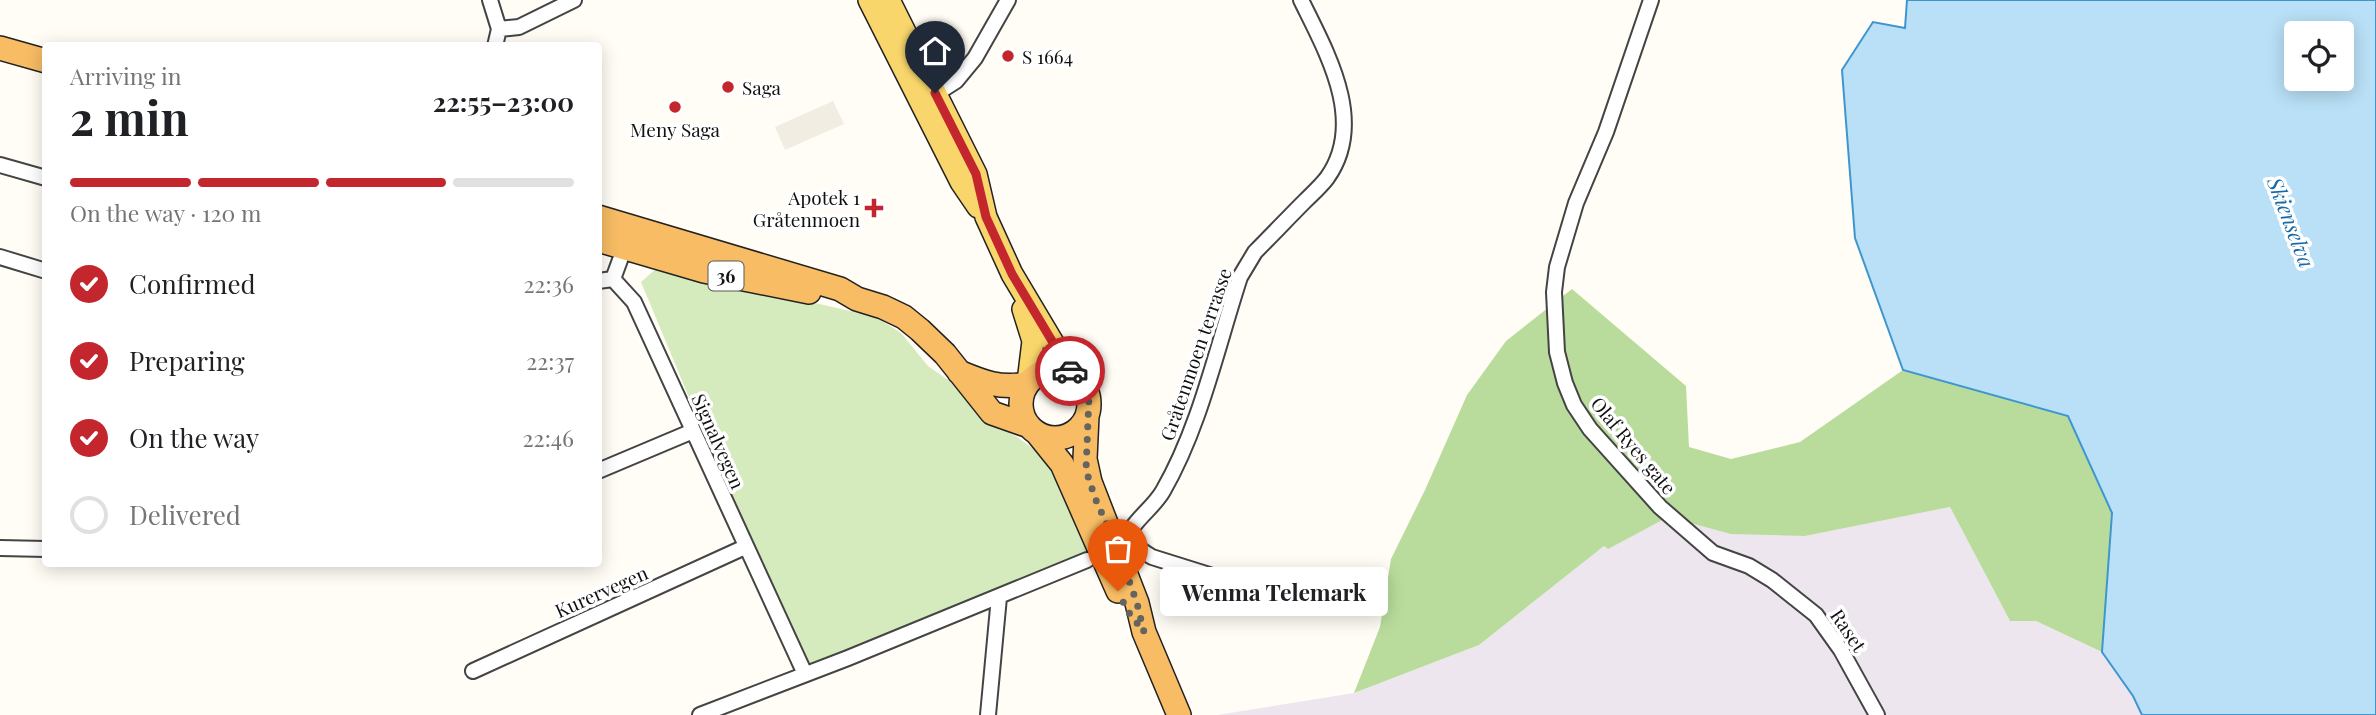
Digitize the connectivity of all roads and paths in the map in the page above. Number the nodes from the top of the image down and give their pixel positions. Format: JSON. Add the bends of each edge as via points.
{"nodes":[{"id":1,"x":490,"y":0,"type":"edge"},
{"id":2,"x":574,"y":0,"type":"edge"},
{"id":3,"x":869,"y":0,"type":"edge"},
{"id":4,"x":889,"y":0,"type":"edge"},
{"id":5,"x":1008,"y":0,"type":"edge"},
{"id":6,"x":1301,"y":0,"type":"edge"},
{"id":7,"x":1651,"y":0,"type":"edge"},
{"id":8,"x":499,"y":29,"type":"junction"},
{"id":9,"x":496,"y":42,"type":"edge"},
{"id":10,"x":0,"y":48,"type":"edge"},
{"id":11,"x":42,"y":60,"type":"edge"},
{"id":12,"x":928,"y":99,"type":"junction"},
{"id":13,"x":0,"y":164,"type":"edge"},
{"id":14,"x":42,"y":177,"type":"edge"},
{"id":15,"x":602,"y":220,"type":"edge"},
{"id":16,"x":628,"y":237,"type":"junction"},
{"id":17,"x":602,"y":240,"type":"edge"},
{"id":18,"x":0,"y":257,"type":"edge"},
{"id":19,"x":42,"y":270,"type":"edge"},
{"id":20,"x":1012,"y":274,"type":"junction"},
{"id":21,"x":606,"y":280,"type":"edge"},
{"id":22,"x":959,"y":372,"type":"junction"},
{"id":23,"x":1071,"y":373,"type":"junction"},
{"id":24,"x":1027,"y":383,"type":"junction"},
{"id":25,"x":1087,"y":416,"type":"junction"},
{"id":26,"x":1033,"y":429,"type":"junction"},
{"id":27,"x":693,"y":430,"type":"junction"},
{"id":28,"x":602,"y":469,"type":"edge"},
{"id":29,"x":745,"y":547,"type":"junction"},
{"id":30,"x":0,"y":548,"type":"edge"},
{"id":31,"x":42,"y":549,"type":"edge"},
{"id":32,"x":1087,"y":560,"type":"dead end"},
{"id":33,"x":1772,"y":580,"type":"joint"},
{"id":34,"x":999,"y":597,"type":"junction"},
{"id":35,"x":1308,"y":606,"type":"dead end"},
{"id":36,"x":1144,"y":632,"type":"junction"},
{"id":37,"x":473,"y":671,"type":"dead end"},
{"id":38,"x":805,"y":674,"type":"junction"},
{"id":39,"x":700,"y":715,"type":"edge"},
{"id":40,"x":988,"y":715,"type":"edge"},
{"id":41,"x":1179,"y":715,"type":"edge"},
{"id":42,"x":1877,"y":715,"type":"edge"}],
"edges":[{"from":1,"to":8,"type":"street"},
{"from":2,"to":8,"type":"street","via":[[519,27]]},
{"from":3,"to":12,"type":"main road"},
{"from":4,"to":12,"type":"main road"},
{"from":5,"to":12,"type":"street","via":[[957,81]]},
{"from":6,"to":35,"type":"street","name":"Gråtenmoen terrasse","via":[[1342,100],[1345,127],[1341,149],[1328,178],[1255,252],[1240,277],[1191,430],[1161,494],[1132,528],[1132,540],[1138,550],[1152,557]]},
{"from":7,"to":33,"type":"street","name":"Olaf Ryes gate","via":[[1564,239],[1554,292],[1557,352],[1570,394],[1590,429],[1660,507],[1713,553]]},
{"from":8,"to":9,"type":"street"},
{"from":10,"to":11,"type":"highway"},
{"from":12,"to":20,"type":"main road","via":[[961,182],[986,217]]},
{"from":13,"to":14,"type":"street"},
{"from":15,"to":16,"type":"highway","number":"36"},
{"from":16,"to":17,"type":"highway","number":"36"},
{"from":16,"to":21,"type":"street","name":"Signalvegen"},
{"from":16,"to":22,"type":"highway","number":"36","via":[[840,289],[904,317]]},
{"from":18,"to":19,"type":"street"},
{"from":20,"to":23,"type":"main road"},
{"from":20,"to":24,"type":"main road","via":[[1033,341]]},
{"from":21,"to":27,"type":"street","name":"Signalvegen","via":[[634,302]]},
{"from":22,"to":24,"type":"highway","number":"36","via":[[1009,387]]},
{"from":22,"to":26,"type":"highway","number":"36","via":[[992,413]]},
{"from":23,"to":24,"type":"highway","number":"36","via":[[1050,370]]},
{"from":23,"to":25,"type":"highway","via":[[1086,387]]},
{"from":24,"to":26,"type":"highway","via":[[1021,408]]},
{"from":25,"to":26,"type":"highway","number":"36","via":[[1066,436],[1056,438]]},
{"from":25,"to":36,"type":"highway","via":[[1086,470]]},
{"from":26,"to":36,"type":"highway","via":[[1062,464],[1127,610]]},
{"from":27,"to":28,"type":"street"},
{"from":27,"to":29,"type":"street","name":"Signalvegen"},
{"from":29,"to":37,"type":"street","name":"Kurervegen"},
{"from":29,"to":38,"type":"street","name":"Signalvegen"},
{"from":30,"to":31,"type":"street"},
{"from":32,"to":34,"type":"street"},
{"from":33,"to":42,"type":"street","name":"Raset","via":[[1826,626]]},
{"from":34,"to":38,"type":"street"},
{"from":34,"to":40,"type":"street"},
{"from":36,"to":41,"type":"highway"},
{"from":38,"to":39,"type":"street"}]}
